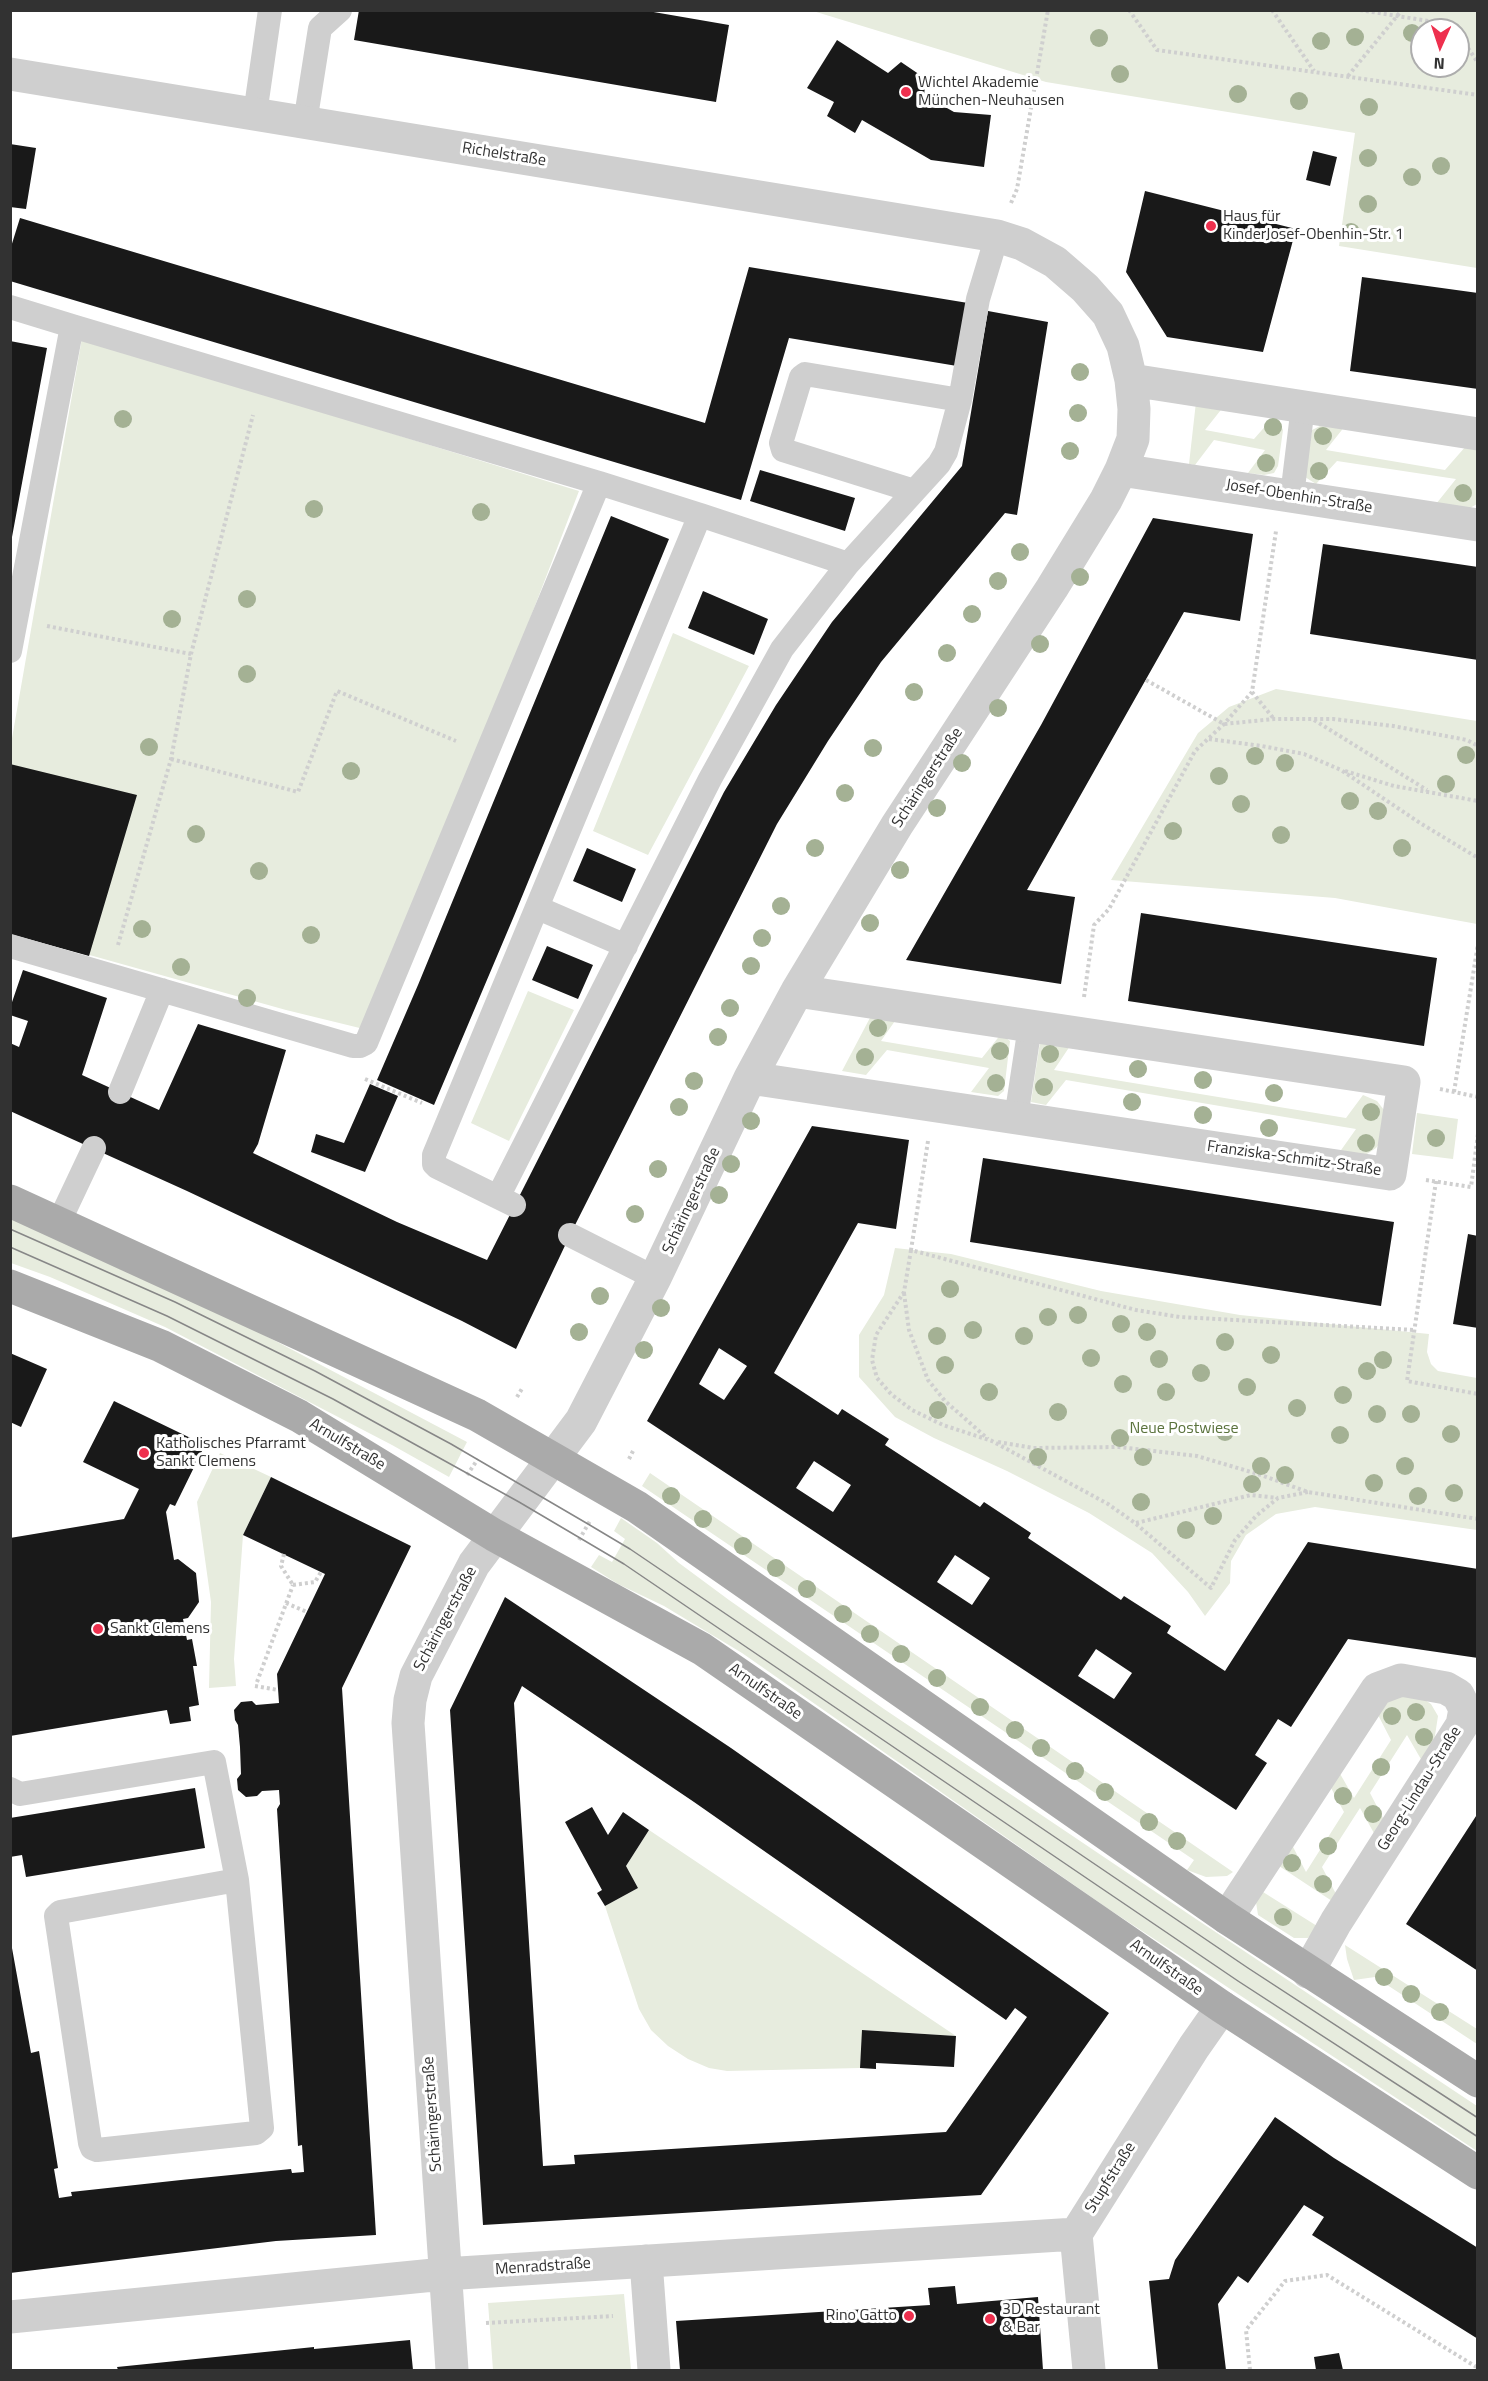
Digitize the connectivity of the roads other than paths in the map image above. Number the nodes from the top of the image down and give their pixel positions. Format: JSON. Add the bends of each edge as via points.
{"nodes":[{"id":1,"x":270,"y":10,"type":"edge"},
{"id":2,"x":339,"y":10,"type":"edge"},
{"id":3,"x":10,"y":74,"type":"edge"},
{"id":4,"x":255,"y":114,"type":"junction"},
{"id":5,"x":305,"y":123,"type":"junction"},
{"id":6,"x":997,"y":236,"type":"junction"},
{"id":7,"x":10,"y":307,"type":"edge"},
{"id":8,"x":72,"y":326,"type":"junction"},
{"id":9,"x":1131,"y":380,"type":"junction"},
{"id":10,"x":960,"y":400,"type":"junction"},
{"id":11,"x":1303,"y":406,"type":"junction"},
{"id":12,"x":1478,"y":434,"type":"edge"},
{"id":13,"x":1121,"y":470,"type":"junction"},
{"id":14,"x":599,"y":483,"type":"junction"},
{"id":15,"x":914,"y":491,"type":"junction"},
{"id":16,"x":1287,"y":495,"type":"junction"},
{"id":17,"x":700,"y":515,"type":"junction"},
{"id":18,"x":1478,"y":525,"type":"edge"},
{"id":19,"x":848,"y":564,"type":"junction"},
{"id":20,"x":10,"y":651,"type":"edge"},
{"id":21,"x":538,"y":908,"type":"junction"},
{"id":22,"x":10,"y":946,"type":"edge"},
{"id":23,"x":626,"y":946,"type":"junction"},
{"id":24,"x":162,"y":990,"type":"junction"},
{"id":25,"x":797,"y":991,"type":"junction"},
{"id":26,"x":1030,"y":1026,"type":"junction"},
{"id":27,"x":750,"y":1078,"type":"junction"},
{"id":28,"x":120,"y":1092,"type":"dead end"},
{"id":29,"x":1016,"y":1118,"type":"junction"},
{"id":30,"x":94,"y":1148,"type":"dead end"},
{"id":31,"x":10,"y":1201,"type":"edge"},
{"id":32,"x":60,"y":1222,"type":"junction"},
{"id":33,"x":570,"y":1235,"type":"dead end"},
{"id":34,"x":655,"y":1278,"type":"junction"},
{"id":35,"x":10,"y":1287,"type":"edge"},
{"id":36,"x":553,"y":1460,"type":"junction"},
{"id":37,"x":494,"y":1535,"type":"junction"},
{"id":38,"x":10,"y":1789,"type":"edge"},
{"id":39,"x":237,"y":1880,"type":"junction"},
{"id":40,"x":1227,"y":1918,"type":"junction"},
{"id":41,"x":1308,"y":1972,"type":"junction"},
{"id":42,"x":1222,"y":2007,"type":"junction"},
{"id":43,"x":1478,"y":2082,"type":"edge"},
{"id":44,"x":1478,"y":2173,"type":"edge"},
{"id":45,"x":1076,"y":2234,"type":"junction"},
{"id":46,"x":646,"y":2261,"type":"junction"},
{"id":47,"x":444,"y":2274,"type":"junction"},
{"id":48,"x":10,"y":2317,"type":"edge"},
{"id":49,"x":452,"y":2370,"type":"edge"},
{"id":50,"x":654,"y":2370,"type":"edge"},
{"id":51,"x":1089,"y":2370,"type":"edge"}],
"edges":[{"from":1,"to":4,"type":"lane"},
{"from":2,"to":5,"type":"lane","via":[[320,28]]},
{"from":3,"to":4,"type":"street","name":"Richelstraße"},
{"from":4,"to":5,"type":"street","name":"Richelstraße"},
{"from":5,"to":6,"type":"street","name":"Richelstraße"},
{"from":6,"to":9,"type":"street","name":"Schäringerstraße","via":[[1055,262],[1085,288],[1108,314],[1123,346]]},
{"from":6,"to":10,"type":"lane","via":[[978,298]]},
{"from":7,"to":8,"type":"lane"},
{"from":8,"to":14,"type":"lane"},
{"from":8,"to":20,"type":"lane"},
{"from":9,"to":11,"type":"street"},
{"from":9,"to":13,"type":"street","name":"Schäringerstraße","via":[[1133,439]]},
{"from":10,"to":15,"type":"lane","via":[[946,452]]},
{"from":10,"to":15,"type":"lane","via":[[805,374],[801,377],[781,443],[783,450]]},
{"from":11,"to":12,"type":"street"},
{"from":11,"to":16,"type":"lane"},
{"from":13,"to":16,"type":"street","name":"Josef-Obenhin-Straße"},
{"from":13,"to":25,"type":"street","name":"Schäringerstraße","via":[[1052,588],[897,825]]},
{"from":14,"to":17,"type":"lane"},
{"from":14,"to":24,"type":"lane","via":[[369,1038],[360,1046]]},
{"from":15,"to":19,"type":"lane"},
{"from":16,"to":18,"type":"street","name":"Josef-Obenhin-Straße"},
{"from":17,"to":19,"type":"lane"},
{"from":17,"to":21,"type":"lane"},
{"from":19,"to":23,"type":"lane","via":[[782,649],[710,779]]},
{"from":21,"to":23,"type":"lane"},
{"from":21,"to":23,"type":"lane","via":[[434,1155],[434,1164],[506,1201]]},
{"from":22,"to":24,"type":"lane"},
{"from":24,"to":28,"type":"lane"},
{"from":25,"to":26,"type":"street","name":"Franziska-Schmitz-Straße"},
{"from":25,"to":27,"type":"street","name":"Schäringerstraße"},
{"from":26,"to":29,"type":"lane"},
{"from":26,"to":29,"type":"street","name":"Franziska-Schmitz-Straße","via":[[1404,1082],[1390,1174]]},
{"from":27,"to":29,"type":"street","name":"Franziska-Schmitz-Straße"},
{"from":27,"to":34,"type":"street","name":"Schäringerstraße"},
{"from":30,"to":32,"type":"lane"},
{"from":31,"to":32,"type":"main road"},
{"from":32,"to":36,"type":"main road","via":[[477,1415]]},
{"from":33,"to":34,"type":"lane"},
{"from":34,"to":36,"type":"street","name":"Schäringerstraße","via":[[581,1421]]},
{"from":35,"to":37,"type":"main road","name":"Arnulfstraße","via":[[161,1346],[299,1416]]},
{"from":36,"to":37,"type":"street","name":"Schäringerstraße"},
{"from":36,"to":40,"type":"main road","via":[[646,1514]]},
{"from":37,"to":42,"type":"main road","name":"Arnulfstraße","via":[[702,1649]]},
{"from":37,"to":47,"type":"street","name":"Schäringerstraße","via":[[474,1564],[416,1676],[408,1724]]},
{"from":38,"to":39,"type":"lane","via":[[20,1794],[214,1762]]},
{"from":39,"to":39,"type":"lane","via":[[262,2128],[256,2133],[197,2140],[101,2151],[92,2148],[56,1916],[60,1912]]},
{"from":40,"to":41,"type":"main road"},
{"from":40,"to":41,"type":"street","name":"Georg-Lindau-Straße","via":[[1377,1689],[1401,1680],[1446,1688],[1458,1695],[1465,1708],[1462,1725]]},
{"from":41,"to":43,"type":"main road"},
{"from":42,"to":44,"type":"main road","name":"Arnulfstraße"},
{"from":42,"to":45,"type":"street","name":"Stupfstraße"},
{"from":45,"to":46,"type":"street","name":"Menradstraße"},
{"from":45,"to":51,"type":"street"},
{"from":46,"to":47,"type":"street","name":"Menradstraße"},
{"from":46,"to":50,"type":"street"},
{"from":47,"to":48,"type":"street","name":"Menradstraße"},
{"from":47,"to":49,"type":"street","name":"Schäringerstraße"}]}
